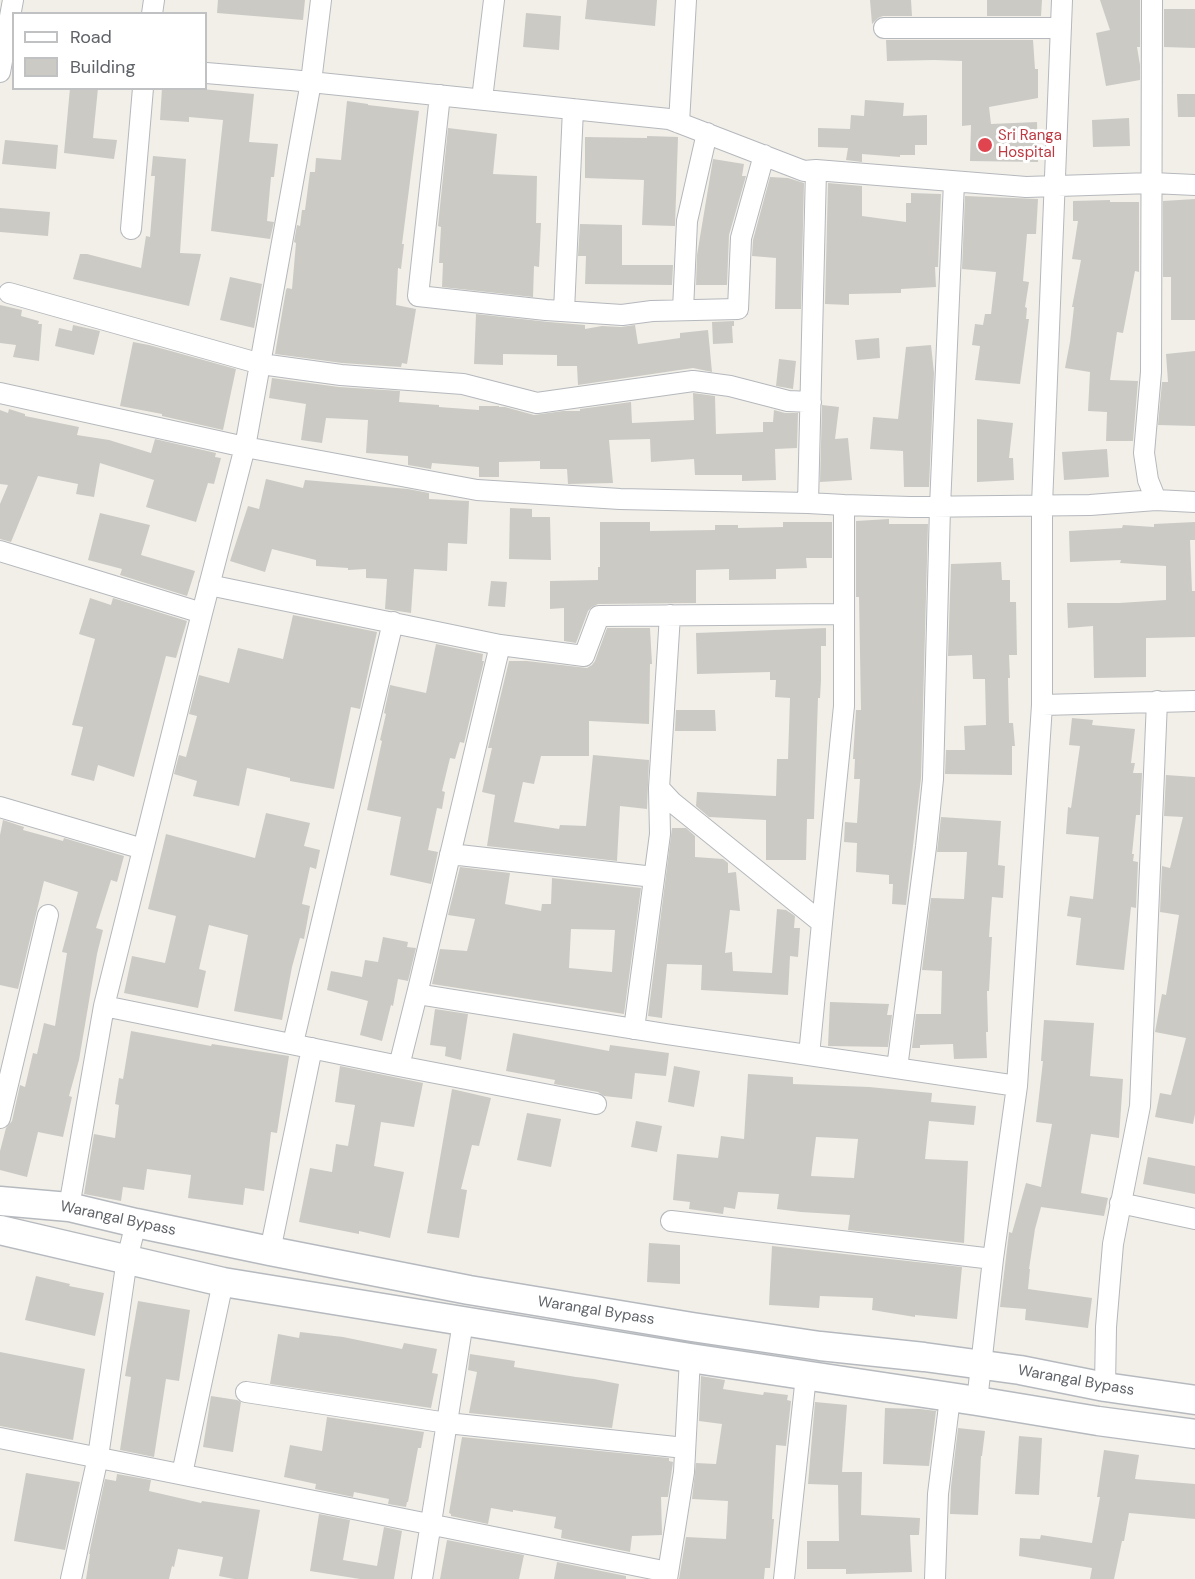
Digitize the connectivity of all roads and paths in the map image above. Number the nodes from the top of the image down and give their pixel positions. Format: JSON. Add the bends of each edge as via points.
{"nodes":[{"id":1,"x":13,"y":0,"type":"edge"},
{"id":2,"x":321,"y":0,"type":"edge"},
{"id":3,"x":494,"y":0,"type":"edge"},
{"id":4,"x":686,"y":0,"type":"edge"},
{"id":5,"x":1062,"y":0,"type":"edge"},
{"id":6,"x":1152,"y":0,"type":"edge"},
{"id":7,"x":884,"y":28,"type":"dead end"},
{"id":8,"x":1061,"y":28,"type":"junction"},
{"id":9,"x":4,"y":63,"type":"edge"},
{"id":10,"x":207,"y":73,"type":"edge"},
{"id":11,"x":312,"y":82,"type":"junction"},
{"id":12,"x":144,"y":90,"type":"edge"},
{"id":13,"x":440,"y":95,"type":"junction"},
{"id":14,"x":482,"y":99,"type":"junction"},
{"id":15,"x":573,"y":109,"type":"junction"},
{"id":16,"x":679,"y":123,"type":"junction"},
{"id":17,"x":707,"y":134,"type":"junction"},
{"id":18,"x":764,"y":155,"type":"junction"},
{"id":19,"x":816,"y":170,"type":"junction"},
{"id":20,"x":954,"y":182,"type":"junction"},
{"id":21,"x":1152,"y":183,"type":"junction"},
{"id":22,"x":1195,"y":184,"type":"edge"},
{"id":23,"x":1055,"y":187,"type":"junction"},
{"id":24,"x":131,"y":229,"type":"dead end"},
{"id":25,"x":9,"y":293,"type":"dead end"},
{"id":26,"x":683,"y":310,"type":"junction"},
{"id":27,"x":564,"y":311,"type":"junction"},
{"id":28,"x":261,"y":364,"type":"junction"},
{"id":29,"x":0,"y":393,"type":"edge"},
{"id":30,"x":811,"y":402,"type":"junction"},
{"id":31,"x":245,"y":447,"type":"junction"},
{"id":32,"x":1156,"y":500,"type":"junction"},
{"id":33,"x":1195,"y":502,"type":"edge"},
{"id":34,"x":808,"y":503,"type":"junction"},
{"id":35,"x":844,"y":505,"type":"junction"},
{"id":36,"x":1042,"y":506,"type":"junction"},
{"id":37,"x":940,"y":507,"type":"junction"},
{"id":38,"x":0,"y":551,"type":"edge"},
{"id":39,"x":209,"y":585,"type":"junction"},
{"id":40,"x":202,"y":613,"type":"junction"},
{"id":41,"x":844,"y":614,"type":"junction"},
{"id":42,"x":670,"y":615,"type":"junction"},
{"id":43,"x":393,"y":622,"type":"junction"},
{"id":44,"x":500,"y":645,"type":"junction"},
{"id":45,"x":1157,"y":701,"type":"junction"},
{"id":46,"x":1195,"y":701,"type":"edge"},
{"id":47,"x":1042,"y":705,"type":"junction"},
{"id":48,"x":659,"y":788,"type":"junction"},
{"id":49,"x":0,"y":807,"type":"edge"},
{"id":50,"x":143,"y":849,"type":"junction"},
{"id":51,"x":450,"y":854,"type":"junction"},
{"id":52,"x":654,"y":877,"type":"junction"},
{"id":53,"x":48,"y":915,"type":"dead end"},
{"id":54,"x":822,"y":923,"type":"junction"},
{"id":55,"x":417,"y":994,"type":"junction"},
{"id":56,"x":104,"y":1006,"type":"junction"},
{"id":57,"x":634,"y":1029,"type":"junction"},
{"id":58,"x":303,"y":1046,"type":"junction"},
{"id":59,"x":809,"y":1055,"type":"junction"},
{"id":60,"x":399,"y":1066,"type":"junction"},
{"id":61,"x":897,"y":1068,"type":"junction"},
{"id":62,"x":1017,"y":1086,"type":"junction"},
{"id":63,"x":596,"y":1104,"type":"dead end"},
{"id":64,"x":0,"y":1118,"type":"edge"},
{"id":65,"x":0,"y":1201,"type":"edge"},
{"id":66,"x":1120,"y":1203,"type":"junction"},
{"id":67,"x":69,"y":1207,"type":"junction"},
{"id":68,"x":1195,"y":1219,"type":"edge"},
{"id":69,"x":671,"y":1221,"type":"dead end"},
{"id":70,"x":136,"y":1223,"type":"junction"},
{"id":71,"x":0,"y":1230,"type":"edge"},
{"id":72,"x":270,"y":1251,"type":"junction"},
{"id":73,"x":127,"y":1259,"type":"junction"},
{"id":74,"x":993,"y":1259,"type":"junction"},
{"id":75,"x":224,"y":1282,"type":"junction"},
{"id":76,"x":463,"y":1322,"type":"junction"},
{"id":77,"x":690,"y":1358,"type":"junction"},
{"id":78,"x":982,"y":1365,"type":"junction"},
{"id":79,"x":806,"y":1376,"type":"junction"},
{"id":80,"x":1105,"y":1387,"type":"junction"},
{"id":81,"x":246,"y":1392,"type":"dead end"},
{"id":82,"x":964,"y":1400,"type":"junction"},
{"id":83,"x":1195,"y":1400,"type":"edge"},
{"id":84,"x":447,"y":1423,"type":"junction"},
{"id":85,"x":1195,"y":1434,"type":"edge"},
{"id":86,"x":0,"y":1438,"type":"edge"},
{"id":87,"x":685,"y":1448,"type":"junction"},
{"id":88,"x":98,"y":1457,"type":"junction"},
{"id":89,"x":182,"y":1474,"type":"junction"},
{"id":90,"x":431,"y":1525,"type":"junction"},
{"id":91,"x":667,"y":1575,"type":"edge"},
{"id":92,"x":71,"y":1579,"type":"edge"},
{"id":93,"x":422,"y":1579,"type":"edge"},
{"id":94,"x":784,"y":1579,"type":"edge"},
{"id":95,"x":934,"y":1579,"type":"edge"}],
"edges":[{"from":1,"to":9,"type":"street"},
{"from":2,"to":11,"type":"street"},
{"from":3,"to":14,"type":"street"},
{"from":4,"to":16,"type":"street"},
{"from":5,"to":8,"type":"street"},
{"from":6,"to":21,"type":"street"},
{"from":7,"to":8,"type":"street"},
{"from":8,"to":23,"type":"street"},
{"from":10,"to":11,"type":"street"},
{"from":11,"to":13,"type":"street"},
{"from":11,"to":28,"type":"street"},
{"from":12,"to":24,"type":"street"},
{"from":13,"to":14,"type":"street"},
{"from":13,"to":27,"type":"street","via":[[418,296]]},
{"from":14,"to":15,"type":"street"},
{"from":15,"to":16,"type":"street"},
{"from":15,"to":27,"type":"street"},
{"from":16,"to":17,"type":"street"},
{"from":17,"to":18,"type":"street"},
{"from":17,"to":26,"type":"street","via":[[687,221]]},
{"from":18,"to":19,"type":"street","via":[[804,171]]},
{"from":18,"to":26,"type":"street","via":[[741,238],[738,309]]},
{"from":19,"to":20,"type":"street"},
{"from":19,"to":30,"type":"street"},
{"from":20,"to":23,"type":"street"},
{"from":20,"to":37,"type":"street"},
{"from":21,"to":22,"type":"street"},
{"from":21,"to":23,"type":"street"},
{"from":21,"to":32,"type":"street","via":[[1151,372],[1144,453]]},
{"from":23,"to":36,"type":"street"},
{"from":25,"to":28,"type":"street"},
{"from":26,"to":27,"type":"street","via":[[622,315]]},
{"from":28,"to":30,"type":"street","via":[[341,375],[463,384],[537,403],[693,381],[788,401]]},
{"from":28,"to":31,"type":"street"},
{"from":29,"to":31,"type":"street"},
{"from":30,"to":34,"type":"street"},
{"from":31,"to":34,"type":"street","via":[[477,490],[620,499]]},
{"from":31,"to":39,"type":"street"},
{"from":32,"to":33,"type":"street"},
{"from":32,"to":36,"type":"street"},
{"from":34,"to":35,"type":"street"},
{"from":35,"to":37,"type":"street"},
{"from":35,"to":41,"type":"street"},
{"from":36,"to":37,"type":"street"},
{"from":36,"to":47,"type":"street"},
{"from":37,"to":61,"type":"street","via":[[933,779]]},
{"from":38,"to":40,"type":"street"},
{"from":39,"to":40,"type":"street"},
{"from":39,"to":43,"type":"street"},
{"from":40,"to":50,"type":"street"},
{"from":41,"to":42,"type":"street"},
{"from":41,"to":54,"type":"street","via":[[844,706]]},
{"from":42,"to":44,"type":"street","via":[[599,616],[584,656]]},
{"from":42,"to":48,"type":"street"},
{"from":43,"to":44,"type":"street"},
{"from":43,"to":58,"type":"street"},
{"from":44,"to":51,"type":"street"},
{"from":45,"to":46,"type":"street"},
{"from":45,"to":47,"type":"street"},
{"from":45,"to":66,"type":"street","via":[[1140,1106]]},
{"from":47,"to":62,"type":"street"},
{"from":48,"to":52,"type":"street","via":[[660,834]]},
{"from":48,"to":54,"type":"street"},
{"from":49,"to":50,"type":"street"},
{"from":50,"to":56,"type":"street"},
{"from":51,"to":52,"type":"street"},
{"from":51,"to":55,"type":"street"},
{"from":52,"to":57,"type":"street"},
{"from":53,"to":64,"type":"street"},
{"from":54,"to":59,"type":"street"},
{"from":55,"to":57,"type":"street"},
{"from":55,"to":60,"type":"street"},
{"from":56,"to":58,"type":"street"},
{"from":56,"to":67,"type":"street"},
{"from":57,"to":59,"type":"street"},
{"from":58,"to":60,"type":"street"},
{"from":58,"to":72,"type":"street"},
{"from":59,"to":61,"type":"street"},
{"from":60,"to":63,"type":"street"},
{"from":61,"to":62,"type":"street"},
{"from":62,"to":74,"type":"street"},
{"from":65,"to":67,"type":"main road","name":"Warangal Bypass"},
{"from":66,"to":68,"type":"street"},
{"from":66,"to":80,"type":"street","via":[[1106,1327]]},
{"from":67,"to":70,"type":"main road","name":"Warangal Bypass"},
{"from":69,"to":74,"type":"street"},
{"from":70,"to":72,"type":"main road","name":"Warangal Bypass"},
{"from":70,"to":73,"type":"street"},
{"from":71,"to":73,"type":"main road"},
{"from":72,"to":78,"type":"main road","name":"Warangal Bypass","via":[[469,1290],[692,1327]]},
{"from":73,"to":75,"type":"main road"},
{"from":73,"to":88,"type":"street"},
{"from":74,"to":78,"type":"street"},
{"from":75,"to":76,"type":"main road"},
{"from":75,"to":89,"type":"street"},
{"from":76,"to":77,"type":"main road"},
{"from":76,"to":84,"type":"street"},
{"from":77,"to":79,"type":"main road"},
{"from":77,"to":87,"type":"street"},
{"from":78,"to":80,"type":"main road","name":"Warangal Bypass"},
{"from":78,"to":82,"type":"street"},
{"from":79,"to":82,"type":"main road"},
{"from":79,"to":94,"type":"street"},
{"from":80,"to":83,"type":"main road","name":"Warangal Bypass"},
{"from":81,"to":84,"type":"street"},
{"from":82,"to":85,"type":"main road"},
{"from":82,"to":95,"type":"street","via":[[938,1494]]},
{"from":84,"to":87,"type":"street"},
{"from":84,"to":90,"type":"street"},
{"from":86,"to":88,"type":"street"},
{"from":87,"to":91,"type":"street"},
{"from":88,"to":89,"type":"street"},
{"from":88,"to":92,"type":"street"},
{"from":89,"to":90,"type":"street"},
{"from":90,"to":91,"type":"street"},
{"from":90,"to":93,"type":"street"}]}
